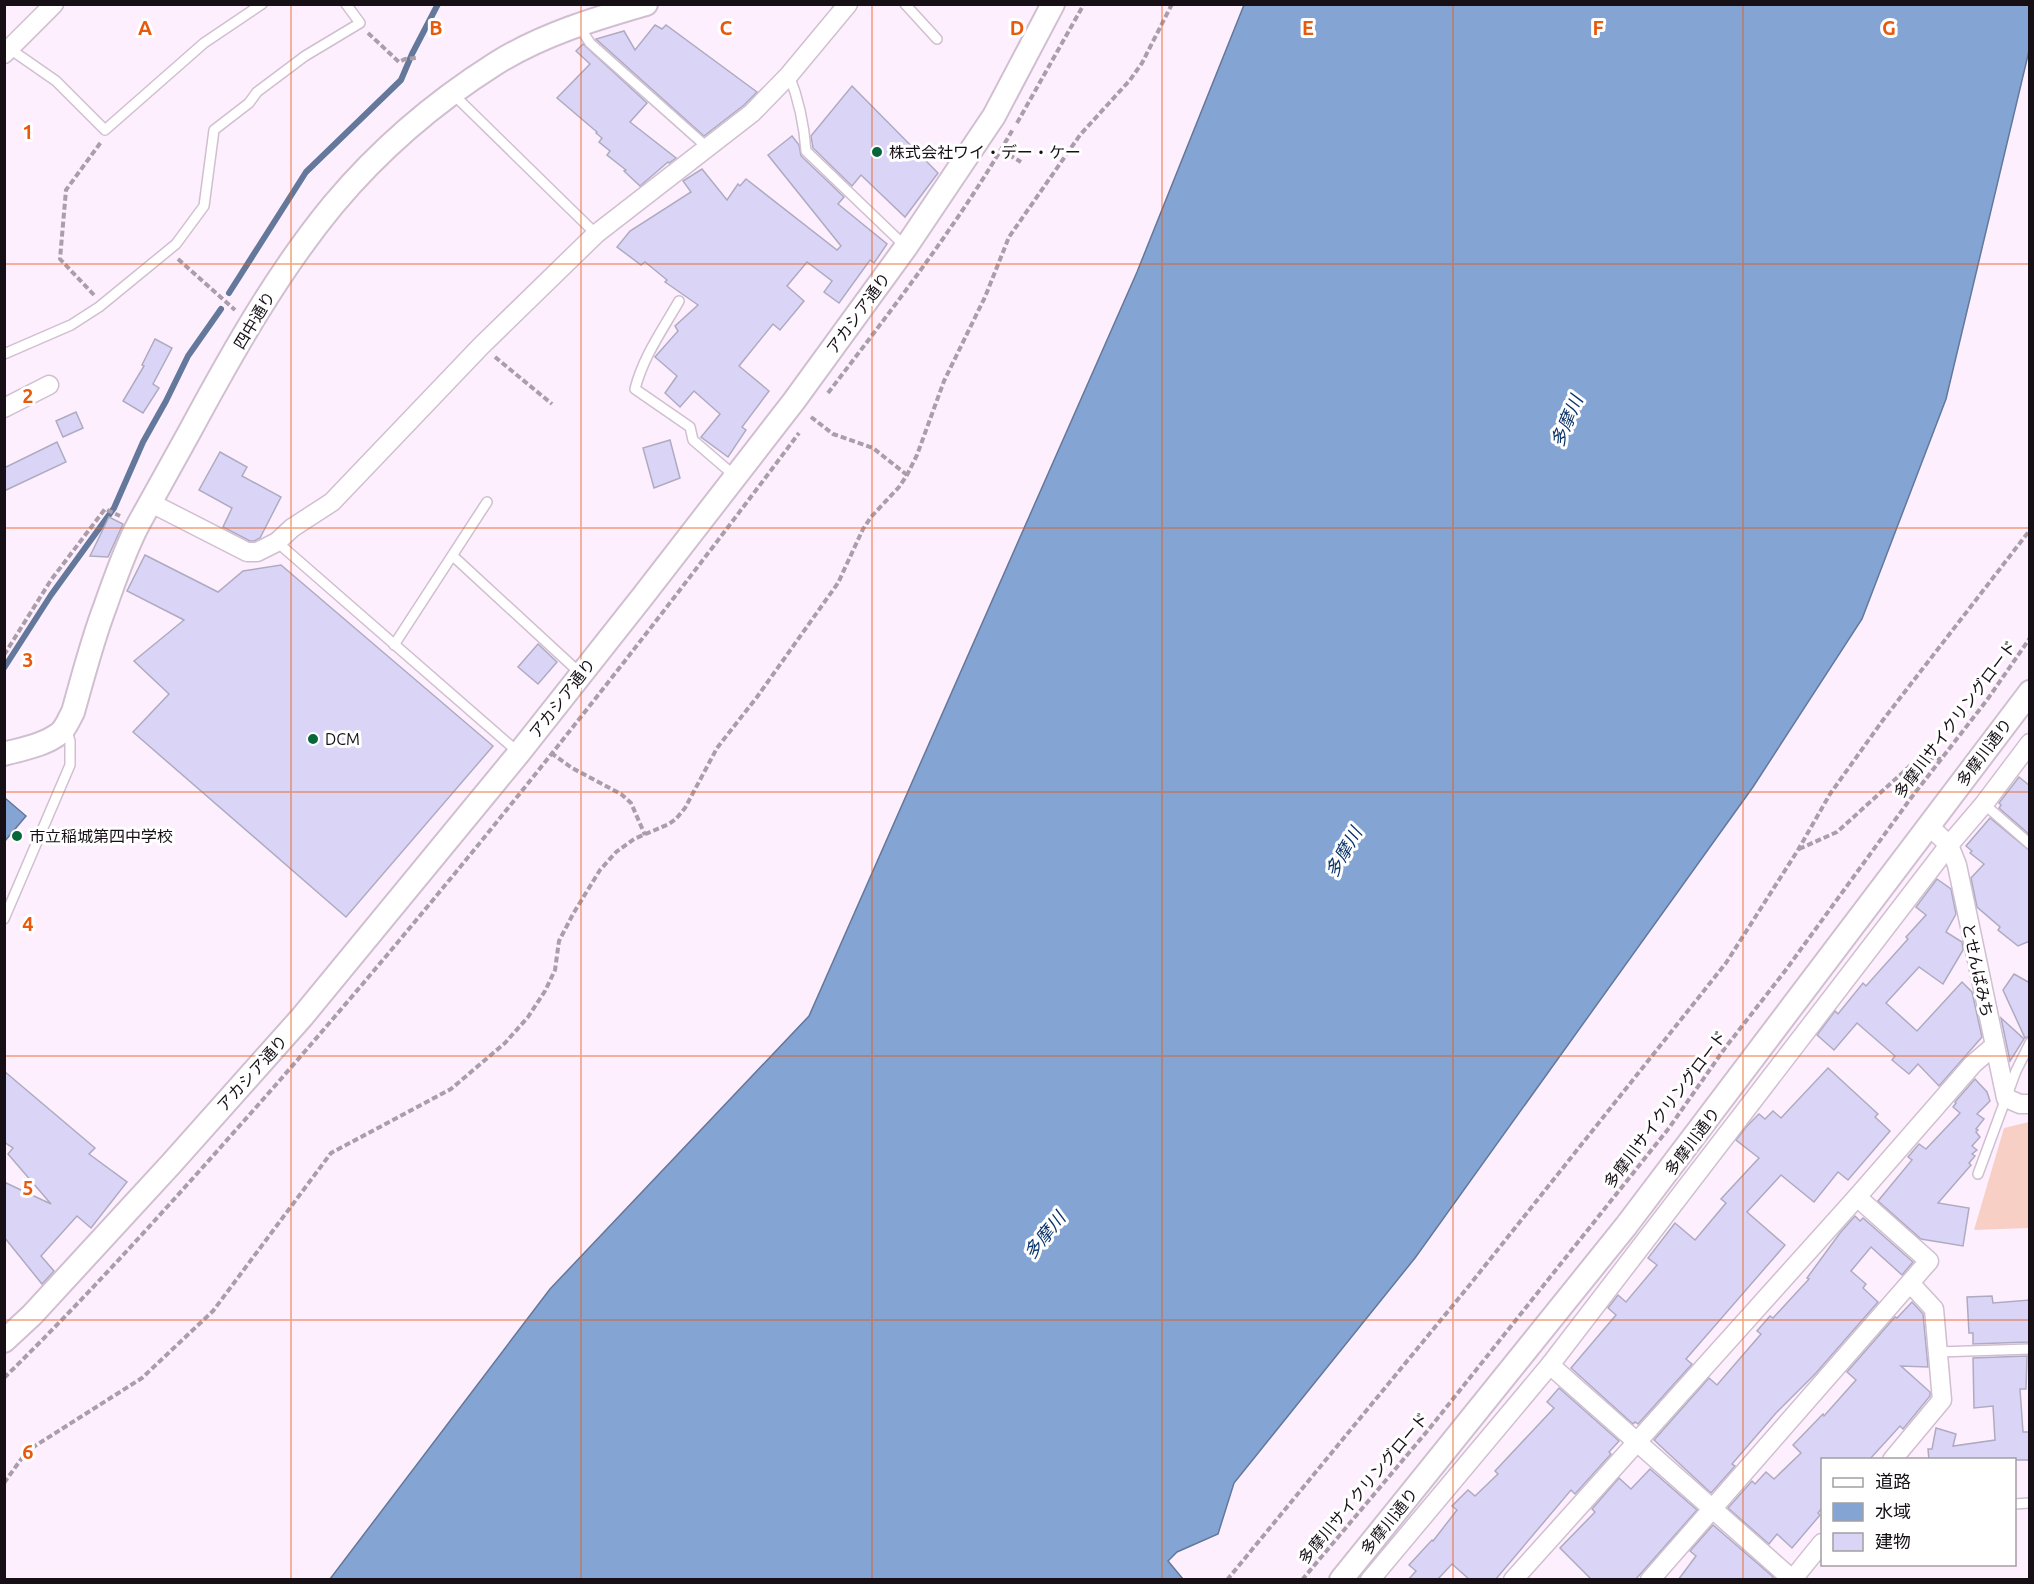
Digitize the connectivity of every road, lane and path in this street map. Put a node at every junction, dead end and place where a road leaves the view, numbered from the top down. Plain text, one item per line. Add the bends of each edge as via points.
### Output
1 (54, 4) edge
2 (262, 4) edge
3 (346, 4) edge
4 (646, 4) edge
5 (848, 4) edge
6 (905, 4) edge
7 (1053, 4) edge
8 (1172, 4) edge
9 (360, 23) junction
10 (579, 26) junction
11 (937, 39) dead end
12 (7, 51) edge
13 (417, 58) dead end
14 (789, 75) junction
15 (453, 94) junction
16 (105, 130) junction
17 (708, 148) junction
18 (1001, 150) dead end
19 (1021, 162) dead end
20 (596, 234) junction
21 (906, 247) junction
22 (169, 250) junction
23 (679, 301) dead end
24 (102, 304) junction
25 (251, 325) junction
26 (481, 346) junction
27 (4, 354) edge
28 (49, 385) dead end
29 (552, 404) dead end
30 (4, 408) edge
31 (811, 417) dead end
32 (907, 475) junction
33 (736, 477) junction
34 (152, 502) junction
35 (487, 502) dead end
36 (116, 514) dead end
37 (2030, 530) edge
38 (277, 542) junction
39 (453, 556) junction
40 (2030, 638) edge
41 (394, 645) junction
42 (4, 655) edge
43 (581, 674) junction
44 (2030, 692) edge
45 (66, 726) junction
46 (2030, 743) edge
47 (519, 753) junction
48 (551, 753) dead end
49 (4, 754) edge
50 (1942, 759) junction
51 (1984, 804) junction
52 (1929, 826) junction
53 (645, 835) junction
54 (1949, 844) junction
55 (2030, 844) edge
56 (1798, 850) junction
57 (4, 919) edge
58 (2030, 1043) edge
59 (1994, 1047) junction
60 (2006, 1098) junction
61 (2030, 1104) edge
62 (1978, 1174) dead end
63 (1857, 1197) junction
64 (1910, 1283) junction
65 (4, 1341) edge
66 (2030, 1349) edge
67 (1938, 1352) junction
68 (1550, 1365) junction
69 (1638, 1442) junction
70 (1894, 1458) edge
71 (4, 1474) edge
72 (11, 1474) junction
73 (4, 1483) edge
74 (1714, 1508) junction
75 (1821, 1545) edge
76 (1793, 1579) edge
77 (1227, 1580) edge
78 (1302, 1580) edge
79 (1341, 1580) edge
80 (1370, 1580) edge
81 (1513, 1580) edge
82 (1650, 1580) edge

1 - 12 street
2 - 16 lane via 204,43
3 - 9 lane
4 - 10 street, 四中通り
5 - 14 street
6 - 11 lane
7 - 21 street, アカシア通り via 994,116
8 - 32 path via 1142,63 1080,135 1009,237 944,381
9 - 13 path via 399,62
9 - 22 lane via 305,56 214,130 204,206
10 - 15 street, 四中通り via 496,64
10 - 17 lane via 590,44
12 - 16 lane via 56,81
14 - 17 street via 752,113
14 - 21 lane via 804,125 806,151
15 - 20 lane
15 - 25 street, 四中通り via 377,157 333,205 282,274
16 - 24 path via 66,190 60,259
17 - 20 street
18 - 19 path
20 - 26 street
21 - 33 street, アカシア通り
22 - 24 lane
22 - 25 path
23 - 33 lane via 650,351 635,389 690,427 693,440
24 - 27 lane via 70,325
25 - 34 street, 四中通り
26 - 29 path
26 - 38 street via 332,502
28 - 30 street
31 - 32 path via 833,434 873,448
32 - 53 path via 871,517 838,582 717,748 685,808 669,824
33 - 43 street, アカシア通り
34 - 38 street via 247,552
34 - 45 street, 四中通り via 138,524 104,609
35 - 39 lane
36 - 42 path via 105,509 51,580
37 - 56 path via 1883,720 1830,794
38 - 41 lane
39 - 41 lane
39 - 43 lane
40 - 50 path, 多摩川サイクリングロード
41 - 47 lane
43 - 47 street, アカシア通り
44 - 52 street, 多摩川通り
45 - 49 street via 44,741
45 - 57 lane via 70,765
46 - 51 street
47 - 65 street, アカシア通り via 302,1017 40,1307
48 - 53 path via 621,794 631,803
50 - 56 path via 1921,756 1837,832
50 - 78 path, 多摩川サイクリングロード via 1662,1137 1429,1429
51 - 54 street
51 - 55 lane
52 - 54 street, とせんばみち
52 - 79 street, 多摩川通り via 1626,1226
53 - 72 path via 616,852 600,870 559,941 555,970 545,991 505,1043 451,1089 331,1154 213,1311 142,1378 27,1451
54 - 59 street, とせんばみち via 1957,865
54 - 68 street
56 - 77 path via 1726,963 1468,1287
58 - 60 lane
59 - 60 street, とせんばみち
59 - 63 street via 1973,1064
60 - 61 street
60 - 62 lane
63 - 64 street via 1929,1262
63 - 69 street
64 - 67 street via 1934,1309
64 - 74 street
66 - 67 lane
67 - 70 street via 1942,1400
68 - 69 street
68 - 80 street
69 - 74 street
69 - 81 street
71 - 72 path
72 - 73 path
74 - 76 street
74 - 82 street
75 - 76 street

